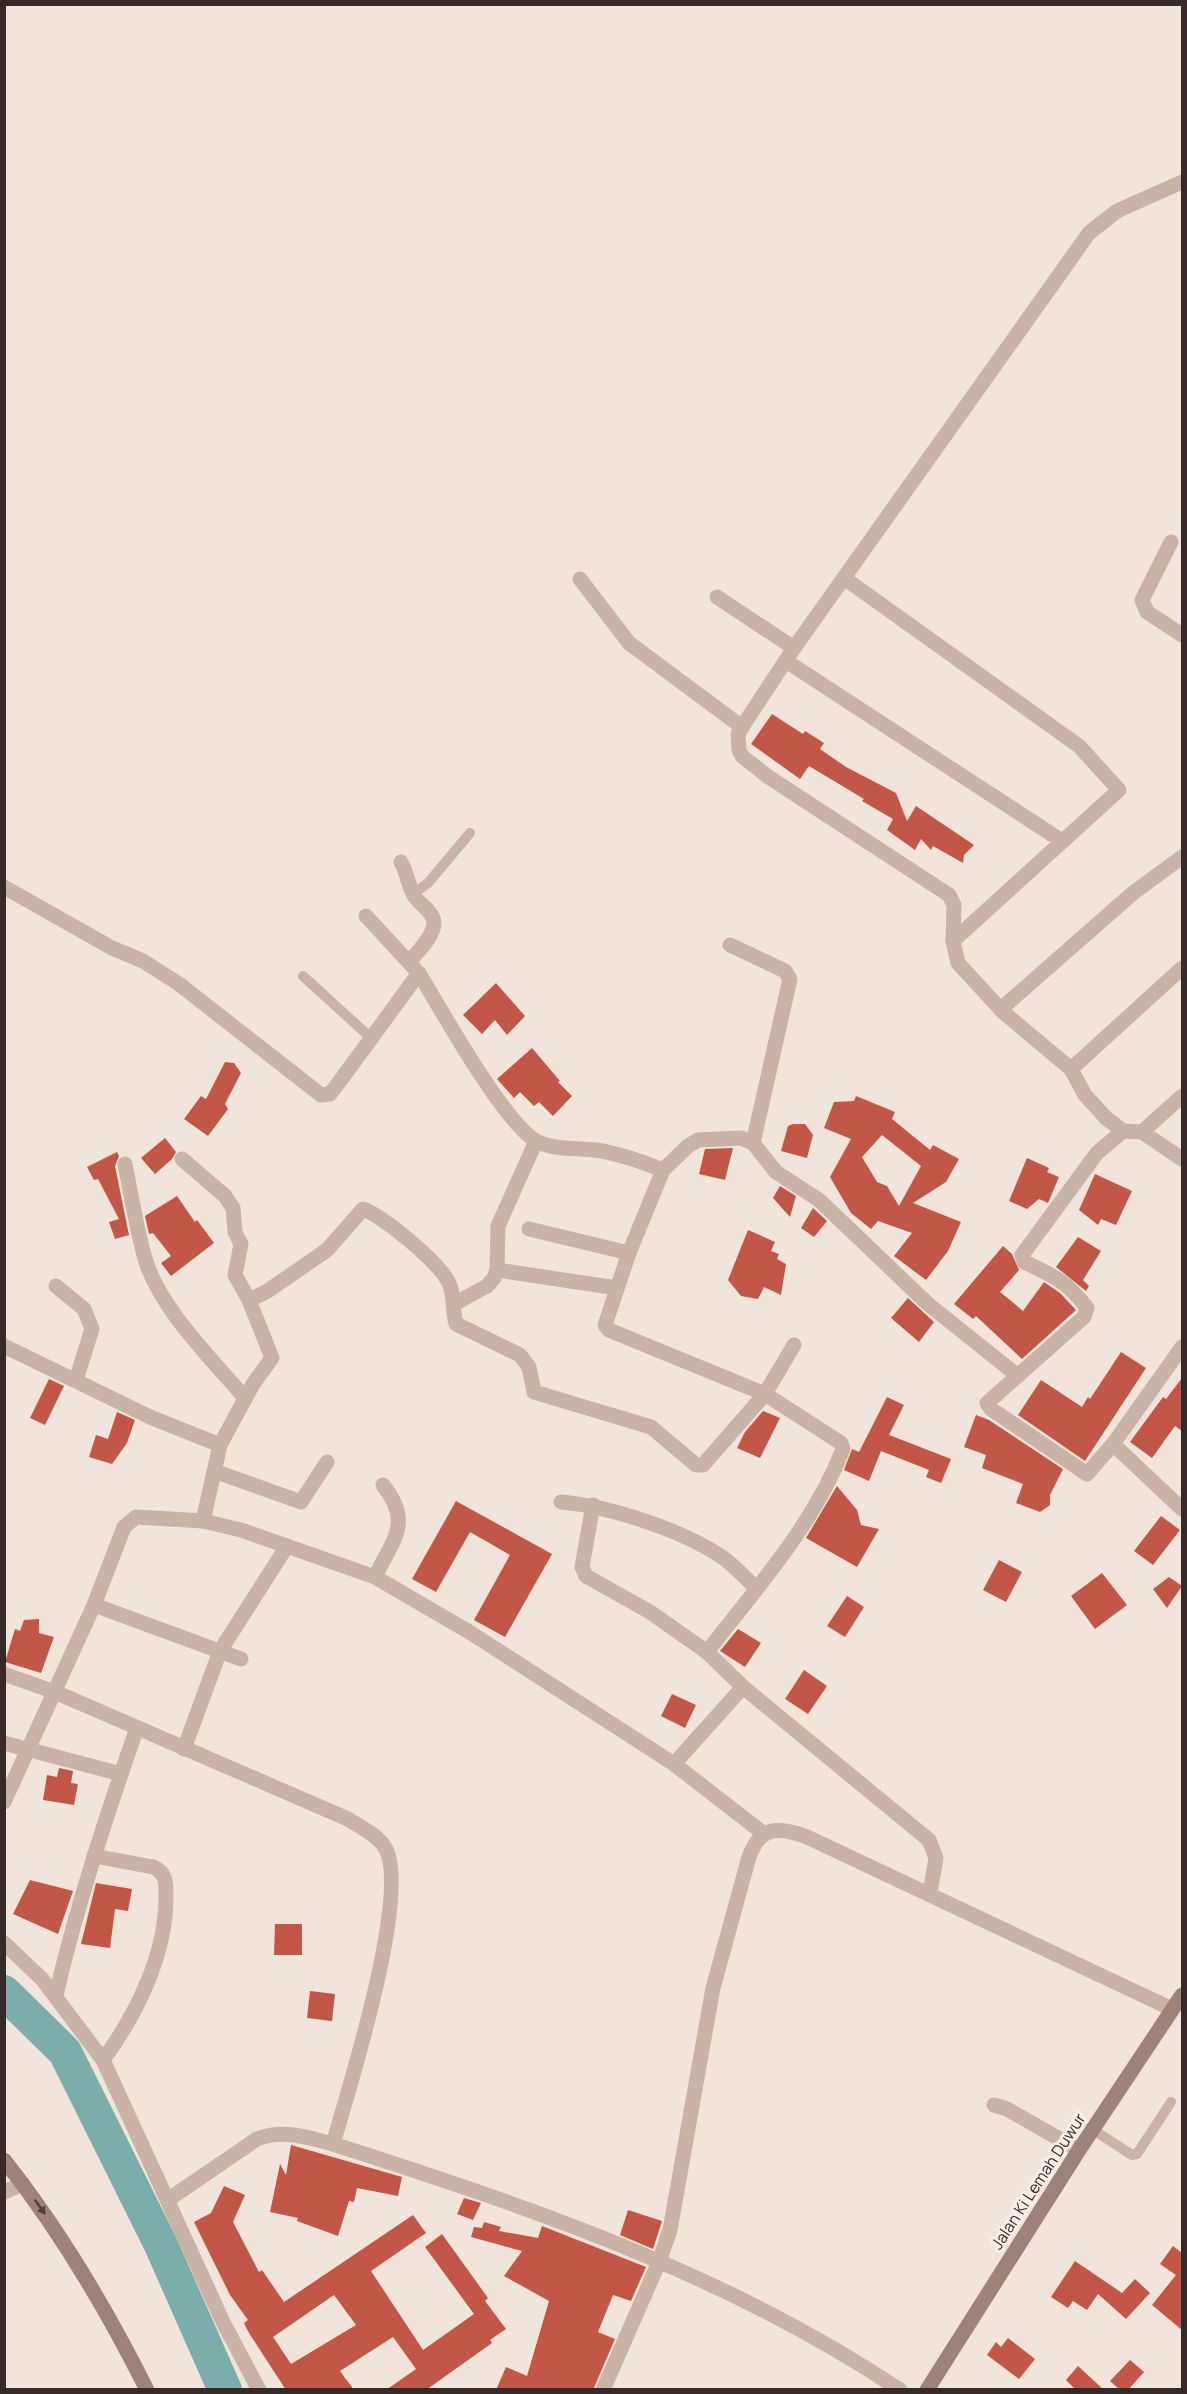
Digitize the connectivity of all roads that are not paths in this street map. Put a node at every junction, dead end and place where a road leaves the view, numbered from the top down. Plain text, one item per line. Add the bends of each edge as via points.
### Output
1 (1182, 182) edge
2 (1171, 542) dead end
3 (844, 578) junction
4 (580, 579) dead end
5 (717, 597) dead end
6 (1182, 635) edge
7 (790, 654) junction
8 (742, 727) junction
9 (470, 833) dead end
10 (1062, 842) junction
11 (1182, 857) edge
12 (401, 862) dead end
13 (4, 887) edge
14 (413, 894) junction
15 (366, 916) dead end
16 (953, 941) junction
17 (730, 945) dead end
18 (414, 968) junction
19 (1182, 968) edge
20 (303, 976) dead end
21 (1002, 1008) junction
22 (371, 1038) junction
23 (1071, 1069) junction
24 (1182, 1096) edge
25 (1124, 1131) junction
26 (1142, 1132) junction
27 (536, 1141) junction
28 (753, 1143) junction
29 (182, 1159) dead end
30 (1182, 1159) edge
31 (124, 1164) dead end
32 (663, 1170) junction
33 (530, 1229) dead end
34 (629, 1253) junction
35 (497, 1270) junction
36 (56, 1286) dead end
37 (617, 1288) junction
38 (249, 1300) junction
39 (454, 1304) junction
40 (794, 1345) dead end
41 (4, 1346) edge
42 (1182, 1347) edge
43 (1018, 1376) junction
44 (76, 1380) junction
45 (248, 1393) junction
46 (765, 1394) junction
47 (220, 1444) junction
48 (1113, 1444) junction
49 (327, 1462) dead end
50 (214, 1471) junction
51 (383, 1485) dead end
52 (561, 1502) dead end
53 (593, 1505) junction
54 (1182, 1509) edge
55 (203, 1521) junction
56 (287, 1546) junction
57 (375, 1577) junction
58 (756, 1588) junction
59 (94, 1605) junction
60 (220, 1651) junction
61 (707, 1652) junction
62 (241, 1659) dead end
63 (4, 1674) edge
64 (743, 1687) junction
65 (55, 1692) junction
66 (137, 1728) junction
67 (4, 1743) edge
68 (26, 1749) junction
69 (184, 1749) junction
70 (674, 1764) junction
71 (121, 1774) junction
72 (4, 1802) edge
73 (763, 1833) junction
74 (94, 1856) junction
75 (930, 1893) junction
76 (4, 1943) edge
77 (56, 1995) junction
78 (1182, 1995) edge
79 (1172, 2009) junction
80 (103, 2060) junction
81 (1171, 2102) dead end
82 (994, 2105) dead end
83 (1092, 2129) junction
84 (333, 2144) junction
85 (1078, 2150) junction
86 (4, 2160) edge
87 (23, 2184) junction
88 (4, 2192) edge
89 (169, 2199) junction
90 (659, 2262) junction
91 (147, 2390) edge
92 (259, 2390) edge
93 (603, 2390) edge
94 (900, 2390) edge
95 (927, 2390) edge

1 - 3 street via 1117,212 1089,233
2 - 6 street via 1142,600 1147,612
3 - 7 street
3 - 10 street via 1079,746 1119,790
4 - 8 street via 629,643
5 - 7 street
7 - 8 street
7 - 10 street
8 - 16 street via 737,744 742,756 949,895 954,905
9 - 14 lane via 428,884
10 - 16 street
11 - 21 street via 1133,892
12 - 14 street
13 - 22 street via 179,984 316,1093 330,1094
14 - 18 street via 433,917 434,924
15 - 18 street
16 - 21 street via 958,963
17 - 28 street via 785,971 790,979
18 - 22 street
18 - 27 street via 480,1073
19 - 23 street
20 - 22 lane
21 - 23 street
23 - 25 street via 1085,1095
24 - 26 street
25 - 26 street
25 - 43 street via 1097,1153 1026,1248 1022,1259 1064,1282 1086,1312
26 - 30 street
27 - 32 street via 557,1148 628,1157
27 - 35 street via 498,1226
28 - 32 street via 741,1138 698,1140
28 - 43 street via 776,1173 819,1200 928,1304
29 - 38 street via 225,1196 233,1208 235,1232 241,1244 235,1275
31 - 45 street via 152,1276 183,1324
32 - 34 street
33 - 34 street
34 - 37 street
35 - 37 street
35 - 39 street via 487,1286
36 - 44 street via 84,1309 92,1329
37 - 46 street via 606,1329
38 - 39 street via 327,1250 365,1209 435,1263 449,1283
38 - 45 street via 272,1358
39 - 46 street via 456,1324 526,1360 534,1392 651,1427 699,1466
40 - 46 street
41 - 44 street
42 - 48 street
43 - 48 street via 988,1400 991,1408 1087,1474
44 - 47 street via 150,1417
45 - 47 street
46 - 58 street via 841,1443 843,1449 807,1521
47 - 50 street
48 - 54 street
49 - 50 street via 301,1502
50 - 55 street
51 - 57 street via 399,1508 400,1523
52 - 53 street
53 - 58 street via 668,1531 723,1557
53 - 61 street via 583,1572
55 - 56 street
55 - 59 street via 132,1519 124,1527
56 - 57 street
56 - 60 street
57 - 70 street via 443,1615
58 - 61 street
59 - 60 street
59 - 65 street
60 - 62 street
60 - 69 street
61 - 64 street
63 - 65 street
64 - 70 street
64 - 75 street via 929,1840 936,1858
65 - 66 street
65 - 68 street
66 - 69 street
66 - 71 street
67 - 68 street
68 - 71 street
68 - 72 street
69 - 84 street via 348,1819 385,1847 392,1878 378,1978
70 - 73 street
71 - 74 street
73 - 75 street via 790,1831 804,1836
73 - 90 street via 755,1840 749,1857 713,1988 673,2216
74 - 77 street
74 - 80 street via 153,1867 165,1880 166,1918 154,1963 132,2016
75 - 79 street
76 - 77 street
77 - 80 street
78 - 79 main road, Jalan Ki Lemah Duwur
79 - 83 main road, Jalan Ki Lemah Duwur
80 - 89 street
81 - 83 lane via 1137,2154 1132,2155
82 - 85 street
83 - 85 main road, Jalan Ki Lemah Duwur
84 - 89 street via 304,2136 270,2134
84 - 90 street via 500,2198
85 - 95 main road, Jalan Ki Lemah Duwur
86 - 87 main road
87 - 88 street
87 -> 91 main road via 67,2245 116,2327
89 - 92 street via 224,2324
90 - 93 street
90 - 94 street via 741,2297

